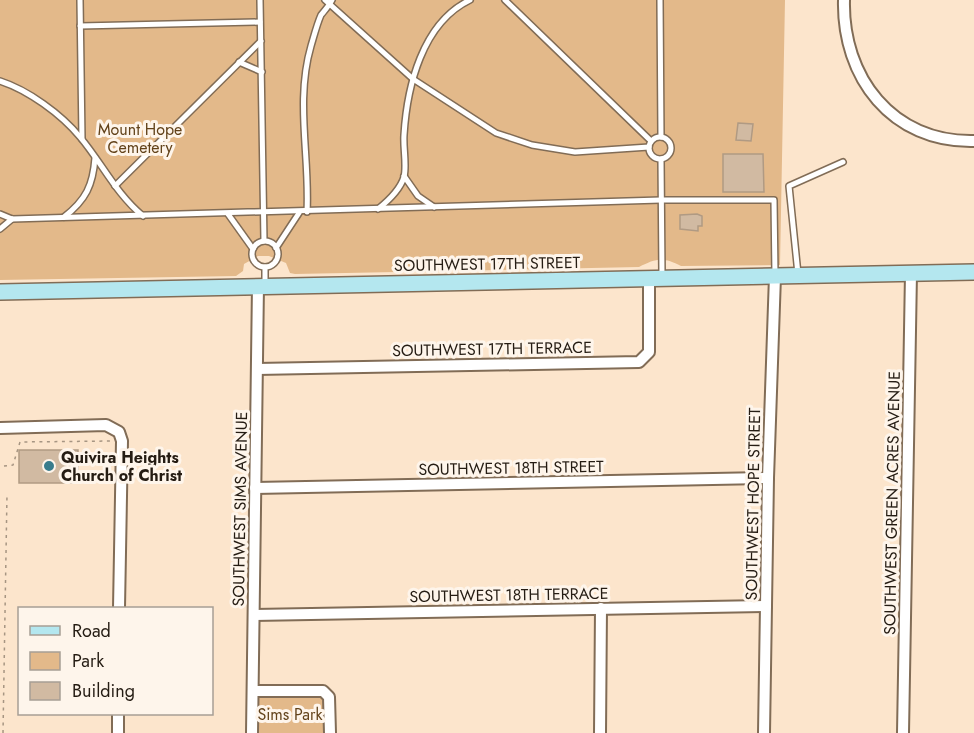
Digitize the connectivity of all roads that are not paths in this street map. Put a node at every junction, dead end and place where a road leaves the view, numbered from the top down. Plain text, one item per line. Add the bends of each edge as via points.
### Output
1 (80, 0) edge
2 (260, 0) edge
3 (324, 0) edge
4 (332, 0) edge
5 (470, 0) edge
6 (505, 0) edge
7 (660, 0) edge
8 (844, 0) edge
9 (329, 6) junction
10 (261, 22) junction
11 (80, 26) junction
12 (261, 41) junction
13 (239, 62) junction
14 (262, 72) junction
15 (413, 80) junction
16 (0, 81) edge
17 (661, 137) junction
18 (82, 141) junction
19 (974, 141) edge
20 (650, 144) junction
21 (95, 158) junction
22 (661, 159) junction
23 (843, 162) dead end
24 (404, 176) junction
25 (115, 186) junction
26 (662, 200) junction
27 (435, 208) junction
28 (377, 210) junction
29 (307, 212) junction
30 (299, 213) junction
31 (0, 214) edge
32 (228, 214) junction
33 (264, 214) junction
34 (143, 216) junction
35 (64, 217) junction
36 (12, 219) junction
37 (0, 229) edge
38 (264, 241) junction
39 (253, 249) junction
40 (276, 249) junction
41 (265, 267) junction
42 (974, 272) edge
43 (911, 273) junction
44 (775, 276) junction
45 (798, 276) junction
46 (656, 278) junction
47 (261, 285) junction
48 (0, 292) edge
49 (257, 369) junction
50 (0, 428) edge
51 (768, 478) junction
52 (255, 488) junction
53 (766, 606) junction
54 (119, 607) edge
55 (602, 608) junction
56 (254, 615) junction
57 (253, 691) junction
58 (118, 715) edge
59 (118, 733) edge
60 (252, 733) edge
61 (330, 733) edge
62 (600, 733) edge
63 (764, 733) edge
64 (903, 733) edge

1 - 11 lane
2 - 10 lane
3 - 9 lane
4 - 9 lane
5 - 15 lane via 454,9 437,28
6 - 20 lane
7 - 17 lane
8 - 19 street via 845,32 852,59 876,99 918,130 944,139
9 - 15 lane
9 - 29 lane via 321,15 310,48 302,105
10 - 11 lane
10 - 12 lane
11 - 18 lane
12 - 13 lane
12 - 14 lane
13 - 14 lane
13 - 25 lane
14 - 33 lane
15 - 20 lane via 496,133 532,145 575,152
15 - 24 lane via 404,136
16 - 18 lane via 42,105
17 - 20 lane
17 - 22 lane via 671,149
18 - 21 lane
20 - 22 lane via 651,154
21 - 25 lane
21 - 35 lane via 88,192
22 - 26 lane
23 - 45 lane via 789,186
24 - 27 lane via 418,196
24 - 28 lane via 389,201
25 - 34 lane
26 - 27 lane
26 - 44 lane via 774,201
26 - 46 lane
27 - 28 lane
28 - 29 lane
29 - 30 lane
30 - 33 lane
30 - 40 lane
31 - 36 lane
32 - 33 lane
32 - 34 lane
32 - 39 lane
33 - 38 lane
34 - 35 lane
35 - 36 lane
36 - 37 lane
38 - 39 lane
38 - 40 lane via 271,242
39 - 41 lane via 254,261
40 - 41 lane via 275,261
41 - 47 lane
42 - 43 main road, SOUTHWEST 17TH STREET
43 - 45 main road, SOUTHWEST 17TH STREET
43 - 64 street, SOUTHWEST GREEN ACRES AVENUE
44 - 45 main road, SOUTHWEST 17TH STREET
44 - 46 main road, SOUTHWEST 17TH STREET
44 - 51 street, SOUTHWEST HOPE STREET
46 - 47 main road, SOUTHWEST 17TH STREET
46 - 49 street, SOUTHWEST 17TH TERRACE via 649,352 639,362
47 - 48 main road, SOUTHWEST 17TH STREET
47 - 49 street, SOUTHWEST SIMS AVENUE
49 - 52 street, SOUTHWEST SIMS AVENUE
50 - 54 street via 106,425 122,441
51 - 52 street, SOUTHWEST 18TH STREET
51 - 53 street, SOUTHWEST HOPE STREET
52 - 56 street, SOUTHWEST SIMS AVENUE
53 - 55 street, SOUTHWEST 18TH TERRACE
53 - 63 street, SOUTHWEST HOPE STREET
55 - 56 street, SOUTHWEST 18TH TERRACE
55 - 62 street
56 - 57 street, SOUTHWEST SIMS AVENUE
57 - 60 street, SOUTHWEST SIMS AVENUE
57 - 61 street via 323,691 329,697
58 - 59 street

